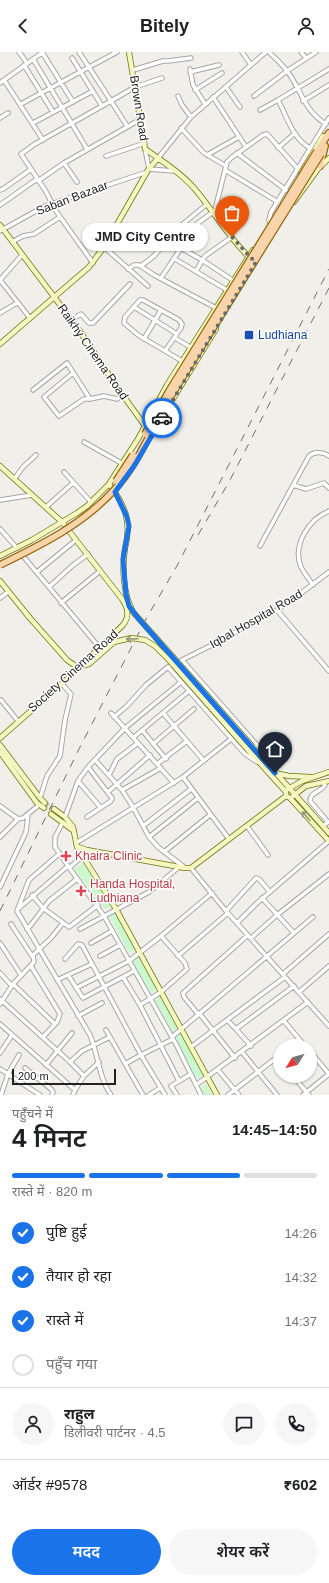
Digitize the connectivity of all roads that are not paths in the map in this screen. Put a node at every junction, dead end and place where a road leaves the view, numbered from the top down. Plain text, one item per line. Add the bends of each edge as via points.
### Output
1 (19, 52) edge
2 (43, 52) edge
3 (79, 52) edge
4 (117, 52) edge
5 (129, 52) edge
6 (242, 52) edge
7 (266, 52) edge
8 (269, 52) edge
9 (301, 52) edge
10 (316, 52) edge
11 (72, 58) dead end
12 (191, 58) dead end
13 (306, 58) junction
14 (33, 59) junction
15 (26, 64) junction
16 (219, 65) dead end
17 (251, 66) junction
18 (90, 67) junction
19 (329, 69) edge
20 (133, 70) junction
21 (81, 71) junction
22 (287, 71) junction
23 (222, 73) dead end
24 (162, 78) dead end
25 (2, 81) edge
26 (61, 82) junction
27 (329, 85) edge
28 (135, 87) junction
29 (226, 87) junction
30 (51, 88) junction
31 (195, 90) junction
32 (297, 90) junction
33 (93, 91) junction
34 (41, 93) junction
35 (178, 96) dead end
36 (254, 96) dead end
37 (213, 97) junction
38 (278, 100) junction
39 (111, 101) junction
40 (303, 101) junction
41 (73, 102) junction
42 (21, 104) junction
43 (205, 104) junction
44 (102, 106) junction
45 (62, 107) junction
46 (240, 107) dead end
47 (260, 110) dead end
48 (53, 112) junction
49 (8, 113) dead end
50 (191, 117) junction
51 (0, 118) edge
52 (329, 118) edge
53 (141, 119) junction
54 (33, 123) junction
55 (72, 123) junction
56 (326, 124) junction
57 (127, 126) junction
58 (182, 128) junction
59 (329, 131) edge
60 (295, 133) junction
61 (323, 136) joint
62 (239, 137) junction
63 (43, 140) junction
64 (145, 143) junction
65 (328, 144) edge
66 (246, 147) junction
67 (278, 148) junction
68 (310, 148) junction
69 (87, 149) junction
70 (146, 149) junction
71 (237, 153) junction
72 (207, 155) junction
73 (106, 156) dead end
74 (158, 158) junction
75 (329, 158) edge
76 (64, 163) junction
77 (226, 166) junction
78 (320, 166) junction
79 (298, 169) junction
80 (30, 170) junction
81 (225, 170) junction
82 (148, 171) junction
83 (174, 171) junction
84 (37, 180) junction
85 (77, 182) dead end
86 (0, 190) edge
87 (286, 190) junction
88 (278, 202) junction
89 (51, 204) junction
90 (207, 204) junction
91 (0, 205) edge
92 (214, 213) junction
93 (60, 217) junction
94 (270, 225) junction
95 (278, 226) junction
96 (178, 228) junction
97 (1, 229) edge
98 (182, 234) junction
99 (232, 237) junction
100 (10, 240) junction
101 (104, 247) junction
102 (181, 248) junction
103 (22, 255) junction
104 (249, 256) junction
105 (175, 259) junction
106 (202, 260) junction
107 (256, 262) junction
108 (93, 263) junction
109 (141, 266) junction
110 (128, 269) junction
111 (196, 271) junction
112 (161, 278) junction
113 (234, 281) junction
114 (130, 284) dead end
115 (148, 286) dead end
116 (227, 290) junction
117 (55, 298) junction
118 (17, 303) junction
119 (134, 307) junction
120 (216, 308) junction
121 (161, 310) junction
122 (0, 313) edge
123 (30, 318) junction
124 (71, 320) junction
125 (155, 320) junction
126 (177, 334) junction
127 (174, 338) junction
128 (144, 339) junction
129 (0, 344) edge
130 (190, 347) junction
131 (165, 351) junction
132 (182, 361) junction
133 (74, 373) junction
134 (34, 390) dead end
135 (122, 395) junction
136 (90, 399) junction
137 (145, 426) junction
138 (84, 442) dead end
139 (36, 455) dead end
140 (329, 456) edge
141 (123, 464) junction
142 (0, 466) edge
143 (64, 472) dead end
144 (15, 478) junction
145 (73, 483) junction
146 (109, 484) junction
147 (293, 485) junction
148 (329, 488) edge
149 (115, 492) junction
150 (32, 495) junction
151 (0, 500) edge
152 (91, 502) junction
153 (46, 507) junction
154 (329, 510) edge
155 (62, 522) junction
156 (0, 529) edge
157 (69, 531) junction
158 (76, 540) junction
159 (260, 546) dead end
160 (17, 548) junction
161 (88, 554) junction
162 (0, 556) edge
163 (23, 556) junction
164 (0, 561) edge
165 (0, 566) edge
166 (100, 571) junction
167 (37, 572) junction
168 (329, 572) edge
169 (0, 581) edge
170 (313, 585) junction
171 (49, 587) junction
172 (8, 592) junction
173 (0, 598) edge
174 (61, 602) junction
175 (277, 610) junction
176 (99, 647) junction
177 (181, 661) junction
178 (168, 667) junction
179 (329, 671) edge
180 (181, 682) junction
181 (62, 684) junction
182 (189, 691) junction
183 (1, 700) dead end
184 (194, 709) dead end
185 (111, 713) dead end
186 (163, 713) junction
187 (114, 717) junction
188 (18, 722) junction
189 (174, 726) junction
190 (125, 728) junction
191 (142, 730) junction
192 (134, 737) junction
193 (0, 738) edge
194 (231, 739) junction
195 (187, 741) junction
196 (138, 743) junction
197 (153, 744) junction
198 (0, 745) edge
199 (250, 749) junction
200 (0, 752) edge
201 (150, 755) junction
202 (166, 759) junction
203 (95, 760) junction
204 (204, 761) junction
205 (158, 764) junction
206 (261, 764) junction
207 (88, 767) junction
208 (161, 768) junction
209 (273, 771) junction
210 (329, 772) edge
211 (109, 775) junction
212 (313, 777) junction
213 (183, 778) junction
214 (78, 781) junction
215 (327, 781) edge
216 (174, 783) junction
217 (117, 784) junction
218 (290, 788) junction
219 (191, 789) junction
220 (122, 790) junction
221 (108, 792) junction
222 (295, 794) junction
223 (287, 795) junction
224 (40, 798) junction
225 (198, 798) junction
226 (45, 802) tunnel mouth
227 (39, 805) junction
228 (0, 806) edge
229 (134, 807) junction
230 (44, 808) tunnel mouth
231 (54, 808) tunnel mouth
232 (101, 808) junction
233 (28, 814) junction
234 (51, 814) tunnel mouth
235 (210, 815) junction
236 (87, 817) dead end
237 (18, 819) junction
238 (64, 820) junction
239 (143, 826) junction
240 (246, 826) junction
241 (323, 826) junction
242 (329, 833) edge
243 (0, 837) edge
244 (149, 837) junction
245 (229, 839) junction
246 (329, 841) edge
247 (76, 845) junction
248 (164, 852) junction
249 (59, 854) junction
250 (268, 855) dead end
251 (83, 856) junction
252 (68, 867) junction
253 (180, 867) junction
254 (185, 868) junction
255 (191, 868) junction
256 (329, 874) edge
257 (77, 879) junction
258 (0, 887) edge
259 (212, 892) junction
260 (270, 892) junction
261 (32, 895) junction
262 (262, 898) junction
263 (98, 905) junction
264 (43, 908) junction
265 (17, 909) junction
266 (116, 909) junction
267 (227, 912) junction
268 (277, 914) junction
269 (104, 916) junction
270 (312, 917) dead end
271 (63, 922) junction
272 (237, 923) junction
273 (11, 924) dead end
274 (27, 928) junction
275 (80, 930) dead end
276 (112, 931) junction
277 (294, 934) junction
278 (329, 934) edge
279 (248, 935) junction
280 (161, 936) junction
281 (251, 938) junction
282 (0, 943) edge
283 (91, 943) dead end
284 (120, 945) junction
285 (39, 949) junction
286 (139, 953) junction
287 (32, 956) junction
288 (100, 956) dead end
289 (178, 956) junction
290 (267, 956) junction
291 (65, 959) dead end
292 (128, 961) junction
293 (92, 964) junction
294 (31, 966) junction
295 (329, 966) edge
296 (134, 971) junction
297 (0, 973) edge
298 (22, 975) junction
299 (68, 975) junction
300 (284, 975) junction
301 (99, 976) junction
302 (123, 977) junction
303 (57, 980) junction
304 (12, 985) junction
305 (105, 986) junction
306 (294, 986) junction
307 (76, 988) junction
308 (161, 992) junction
309 (299, 992) junction
310 (151, 999) junction
311 (1, 1002) edge
312 (308, 1002) junction
313 (102, 1003) dead end
314 (140, 1005) junction
315 (199, 1014) junction
316 (78, 1016) junction
317 (227, 1020) junction
318 (284, 1021) junction
319 (0, 1024) edge
320 (55, 1024) junction
321 (329, 1026) edge
322 (181, 1028) junction
323 (106, 1030) dead end
324 (213, 1030) junction
325 (236, 1030) junction
326 (72, 1033) dead end
327 (12, 1035) junction
328 (43, 1037) junction
329 (110, 1037) junction
330 (172, 1038) junction
331 (299, 1039) edge
332 (94, 1044) junction
333 (161, 1045) junction
334 (251, 1046) junction
335 (191, 1047) junction
336 (57, 1050) junction
337 (242, 1052) junction
338 (0, 1053) edge
339 (18, 1055) dead end
340 (141, 1055) junction
341 (235, 1058) junction
342 (317, 1060) edge
343 (70, 1062) junction
344 (99, 1062) junction
345 (273, 1062) edge
346 (125, 1064) junction
347 (46, 1065) junction
348 (24, 1068) dead end
349 (0, 1069) edge
350 (218, 1070) junction
351 (258, 1072) junction
352 (8, 1074) junction
353 (191, 1074) junction
354 (329, 1074) edge
355 (84, 1076) junction
356 (207, 1078) junction
357 (179, 1081) junction
358 (298, 1083) edge
359 (196, 1085) junction
360 (171, 1086) junction
361 (161, 1089) junction
362 (75, 1090) junction
363 (235, 1090) junction
364 (306, 1094) edge
365 (1, 1095) edge
366 (40, 1095) edge
367 (52, 1095) edge
368 (73, 1095) edge
369 (112, 1095) edge
370 (143, 1095) edge
371 (149, 1095) edge
372 (165, 1095) edge
373 (177, 1095) edge
374 (202, 1095) edge
375 (217, 1095) edge
376 (228, 1095) edge
377 (239, 1095) edge
378 (277, 1095) edge

1 - 15 street
2 - 14 street
2 - 26 street
3 - 18 street
4 - 18 street
5 - 20 street, Brown Road
6 - 17 street
7 - 17 street
8 - 22 street
9 - 13 street
10 - 13 street
11 - 21 street
12 - 20 street via 163,60
13 - 22 street
14 - 15 street
14 - 30 street
15 - 25 street
15 - 34 street
16 - 31 street via 190,71
17 - 29 street
18 - 21 street
18 - 39 street
19 - 32 street
20 - 28 street, Brown Road
21 - 26 street
21 - 33 street
22 - 32 street
22 - 36 street
23 - 31 street
24 - 28 street
25 - 42 street
26 - 30 street
26 - 41 street
27 - 40 street
28 - 39 street
28 - 53 street, Brown Road
29 - 37 street
29 - 46 street
30 - 34 street
30 - 45 street
31 - 43 street
32 - 38 street
32 - 40 street
33 - 41 street
33 - 44 street
34 - 42 street
34 - 48 street
35 - 50 street
37 - 43 street
37 - 62 street
38 - 47 street
38 - 60 street
39 - 44 street
39 - 57 street
40 - 56 street via 314,115
41 - 45 street
42 - 54 street
43 - 50 street
44 - 55 street
45 - 48 street
45 - 55 street
48 - 54 street
49 - 51 street
50 - 58 street
52 - 56 street
53 - 57 street
53 - 64 street, Brown Road
54 - 63 street
55 - 63 street
55 - 69 street
56 - 68 street
57 - 69 street
58 - 72 street
58 - 74 street
59 - 61 main road
59 - 164 main road, bridge via 111,489 76,519
60 - 67 street
60 - 68 street via 302,143
61 - 94 street, bridge
62 - 66 street
62 - 72 street
63 - 80 street via 21,153
64 - 70 street, Brown Road
64 - 73 street
65 - 78 main road
65 - 165 main road, bridge via 116,488 95,509 62,532
66 - 67 street via 266,134
66 - 71 street
67 - 79 street
68 - 79 street
69 - 76 street
70 - 74 street, Brown Road
70 - 82 street
71 - 77 street via 228,160
71 - 87 street
72 - 77 street
74 - 82 street
74 - 83 street, Brown Road
75 - 78 street
76 - 84 street
76 - 85 street
77 - 81 street
78 - 95 street, bridge
79 - 87 street
80 - 84 street
80 - 86 street
81 - 88 street
81 - 92 street
82 - 83 street
82 - 89 street, Saban Bazaar
82 - 101 street
83 - 90 street, Brown Road via 193,187
84 - 89 street
84 - 91 street
87 - 88 street
88 - 94 street via 270,216
89 - 93 street
89 - 97 street, Saban Bazaar
90 - 92 street, Brown Road
90 - 96 street
92 - 98 street
92 - 99 street, Brown Road
93 - 100 street via 34,234
93 - 108 street
94 - 95 street
94 - 104 street
95 - 107 street
96 - 98 street
96 - 109 street via 154,256
97 - 100 street, Raikhy Cinema Road
98 - 102 street via 184,241
99 - 104 street, Brown Road
99 - 106 street via 213,249
100 - 103 street, Raikhy Cinema Road
101 - 108 street
101 - 110 street
102 - 105 street
102 - 106 street
103 - 117 street, Raikhy Cinema Road
103 - 118 street via 0,280
104 - 107 street, Brown Road
104 - 113 street
105 - 111 street
105 - 112 street
106 - 111 street
106 - 113 street
107 - 149 street via 137,460
108 - 117 street
109 - 110 street via 136,264
109 - 112 street
110 - 115 street
111 - 116 street
112 - 120 street
113 - 116 street
114 - 124 street via 92,323 89,324 81,314
116 - 120 street
117 - 123 street
117 - 124 street, Raikhy Cinema Road
118 - 122 street
118 - 123 street
119 - 121 street via 142,299
119 - 125 street
119 - 128 street via 124,319 124,323
120 - 130 street
121 - 125 street
121 - 126 street via 181,322
123 - 129 street
124 - 135 street, Raikhy Cinema Road
125 - 126 street
125 - 128 street
126 - 127 street
127 - 130 street
127 - 131 street
128 - 131 street
130 - 132 street
131 - 132 street
132 - 137 street
133 - 134 street via 67,363
133 - 136 street
133 - 136 street via 44,396 59,416 84,399
135 - 136 street via 117,399 104,396
135 - 137 street, Raikhy Cinema Road
137 - 141 street
138 - 141 street
139 - 144 street
140 - 147 street via 319,452 310,455
141 - 146 street
142 - 144 street, Society Cinema Road
143 - 145 street
144 - 150 street, Society Cinema Road
145 - 152 street
145 - 153 street
146 - 149 street
146 - 152 street
147 - 148 street via 306,488 324,483
147 - 159 street
149 - 157 street
149 - 199 street, bridge via 128,521 123,559 129,606
150 - 151 street
150 - 153 street, Society Cinema Road
152 - 155 street
153 - 155 street, Society Cinema Road
154 - 170 street via 309,526 300,546 301,566
155 - 157 street, Society Cinema Road
155 - 160 street
156 - 160 street
157 - 158 street, Society Cinema Road
157 - 163 street
158 - 161 street, Society Cinema Road
158 - 167 street
160 - 162 street
161 - 166 street, Society Cinema Road
161 - 171 street
163 - 165 street
163 - 167 street
166 - 174 street
166 - 176 street, Society Cinema Road via 122,599 128,615 123,625
167 - 171 street
168 - 170 street, Iqbal Hospital Road
169 - 172 street
170 - 175 street, Iqbal Hospital Road
171 - 174 street
172 - 173 street
199 -> 172 street, bridge via 151,643 138,638 122,639 89,664 77,667 67,660
174 - 176 street
175 - 177 street, Iqbal Hospital Road
175 - 179 street
176 - 181 street, Society Cinema Road
177 - 178 street, Iqbal Hospital Road
177 - 209 street via 265,754
178 - 180 street
178 - 187 street, Iqbal Hospital Road
180 - 182 street
180 - 190 street
181 - 188 street, Society Cinema Road
181 - 224 street via 71,695 64,720 60,756 47,776
182 - 186 street
182 - 194 street
183 - 188 street
184 - 189 street
185 - 187 street
186 - 189 street
186 - 191 street
187 - 190 street
188 - 193 street, Society Cinema Road
189 - 195 street
189 - 197 street
190 - 192 street
190 - 203 street
191 - 192 street
191 - 197 street
192 - 196 street
194 - 204 street
194 - 206 street via 249,757
195 - 202 street
195 - 204 street
196 - 201 street
196 - 211 street via 117,759
197 - 202 street
198 - 224 street
199 - 206 street
199 - 209 street
200 - 227 street
201 - 205 street
201 - 217 street
202 - 205 street
203 - 207 street
203 - 211 street
204 - 213 street
205 - 208 street
206 - 223 street
207 - 214 street
207 - 221 street
208 - 216 street
208 - 220 street
209 - 212 street via 289,776
209 - 218 street
210 - 212 street
211 - 217 street
212 - 218 street
213 - 216 street
213 - 219 street
214 - 232 street
214 - 238 street
215 - 222 street via 306,786
215 - 241 street via 323,788 310,798 328,822
216 - 229 street
217 - 220 street
217 - 221 street
218 - 222 street
218 - 223 street
219 - 225 street
219 - 239 street
220 - 229 street
221 - 232 street via 112,800
222 - 223 street
222 - 241 street
223 - 240 street
246 -> 223 street
224 - 226 street
225 - 235 street
225 - 244 street
227 - 230 street
227 - 233 street
228 - 237 street
229 - 239 street
229 - 247 street
231 - 238 street
232 - 236 street
233 - 237 street
233 - 258 street via 26,832
234 - 238 street
235 - 245 street
235 - 248 street
237 - 243 street
238 - 247 street via 73,827
238 - 249 street via 54,837
239 - 244 street
240 - 245 street
240 - 250 street
241 - 242 street
244 - 248 street
245 - 255 street
246 - 260 street
247 - 251 street
247 - 253 street via 91,851
248 - 254 street
249 - 252 street
249 - 265 street via 29,880
251 - 252 street
251 - 266 street
252 - 257 street
252 - 261 street
253 - 254 street
253 - 266 street via 149,892
254 - 255 street
255 - 259 street
256 - 268 street
257 - 263 street
257 - 264 street
259 - 267 street
259 - 280 street
260 - 262 street
260 - 267 street via 256,878
261 - 264 street
261 - 265 street
262 - 268 street
262 - 272 street
263 - 269 street
263 - 271 street via 71,926
264 - 271 street
264 - 274 street
265 - 274 street
266 - 269 street
266 - 286 street
267 - 272 street
267 - 289 street
268 - 277 street
268 - 281 street
269 - 275 street
269 - 276 street
270 - 277 street
271 - 285 street
272 - 279 street
273 - 287 street
274 - 285 street
276 - 283 street
276 - 284 street
277 - 290 street
278 - 300 street
279 - 281 street
279 - 315 street via 183,994
280 - 286 street
280 - 289 street
281 - 290 street
282 - 298 street
284 - 288 street
284 - 292 street
285 - 287 street
285 - 303 street
286 - 292 street
286 - 308 street
287 - 294 street via 34,961
289 - 308 street via 187,968
290 - 300 street
290 - 315 street
291 - 293 street via 79,943
292 - 296 street
292 - 301 street
293 - 299 street
293 - 301 street
294 - 298 street
294 - 320 street via 59,1012 59,1019
295 - 309 street
296 - 302 street
296 - 310 street
297 - 304 street
298 - 304 street
299 - 303 street
299 - 307 street
300 - 306 street
300 - 317 street
301 - 305 street
301 - 307 street
302 - 305 street
302 - 314 street
303 - 316 street
304 - 311 street
304 - 320 street
305 - 307 street via 83,998
305 - 340 street
306 - 309 street
306 - 325 street
308 - 310 street
308 - 322 street
309 - 312 street
310 - 314 street
310 - 330 street
311 - 328 street
312 - 318 street
312 - 321 street
313 - 316 street
314 - 333 street
315 - 322 street
315 - 324 street
316 - 332 street
317 - 324 street
317 - 325 street
318 - 331 street
318 - 334 street
319 - 327 street
320 - 328 street
322 - 330 street
322 - 335 street
323 - 329 street
324 - 335 street
324 - 341 street
325 - 334 street
326 - 336 street
327 - 338 street
327 - 347 street
328 - 336 street
329 - 332 street
329 - 346 street
330 - 333 street
330 - 353 street
332 - 343 street
332 - 344 street
333 - 340 street
333 - 357 street
334 - 337 street
335 - 356 street
336 - 343 street
336 - 347 street
337 - 341 street
337 - 351 street
339 - 352 street
340 - 346 street
340 - 361 street
341 - 350 street
342 - 354 street
343 - 355 street
344 - 355 street
344 - 369 street via 106,1086
345 - 351 street
346 - 370 street
347 - 362 street
348 - 367 street via 51,1089
349 - 352 street
350 - 356 street
350 - 363 street
351 - 363 street
351 - 378 street
352 - 365 street
352 - 366 street
353 - 357 street
353 - 359 street
354 - 364 street
355 - 362 street
356 - 359 street
356 - 375 street
357 - 360 street
358 - 364 street
359 - 374 street
360 - 361 street
360 - 373 street
361 - 371 street
361 - 372 street
362 - 368 street
363 - 376 street
363 - 377 street

